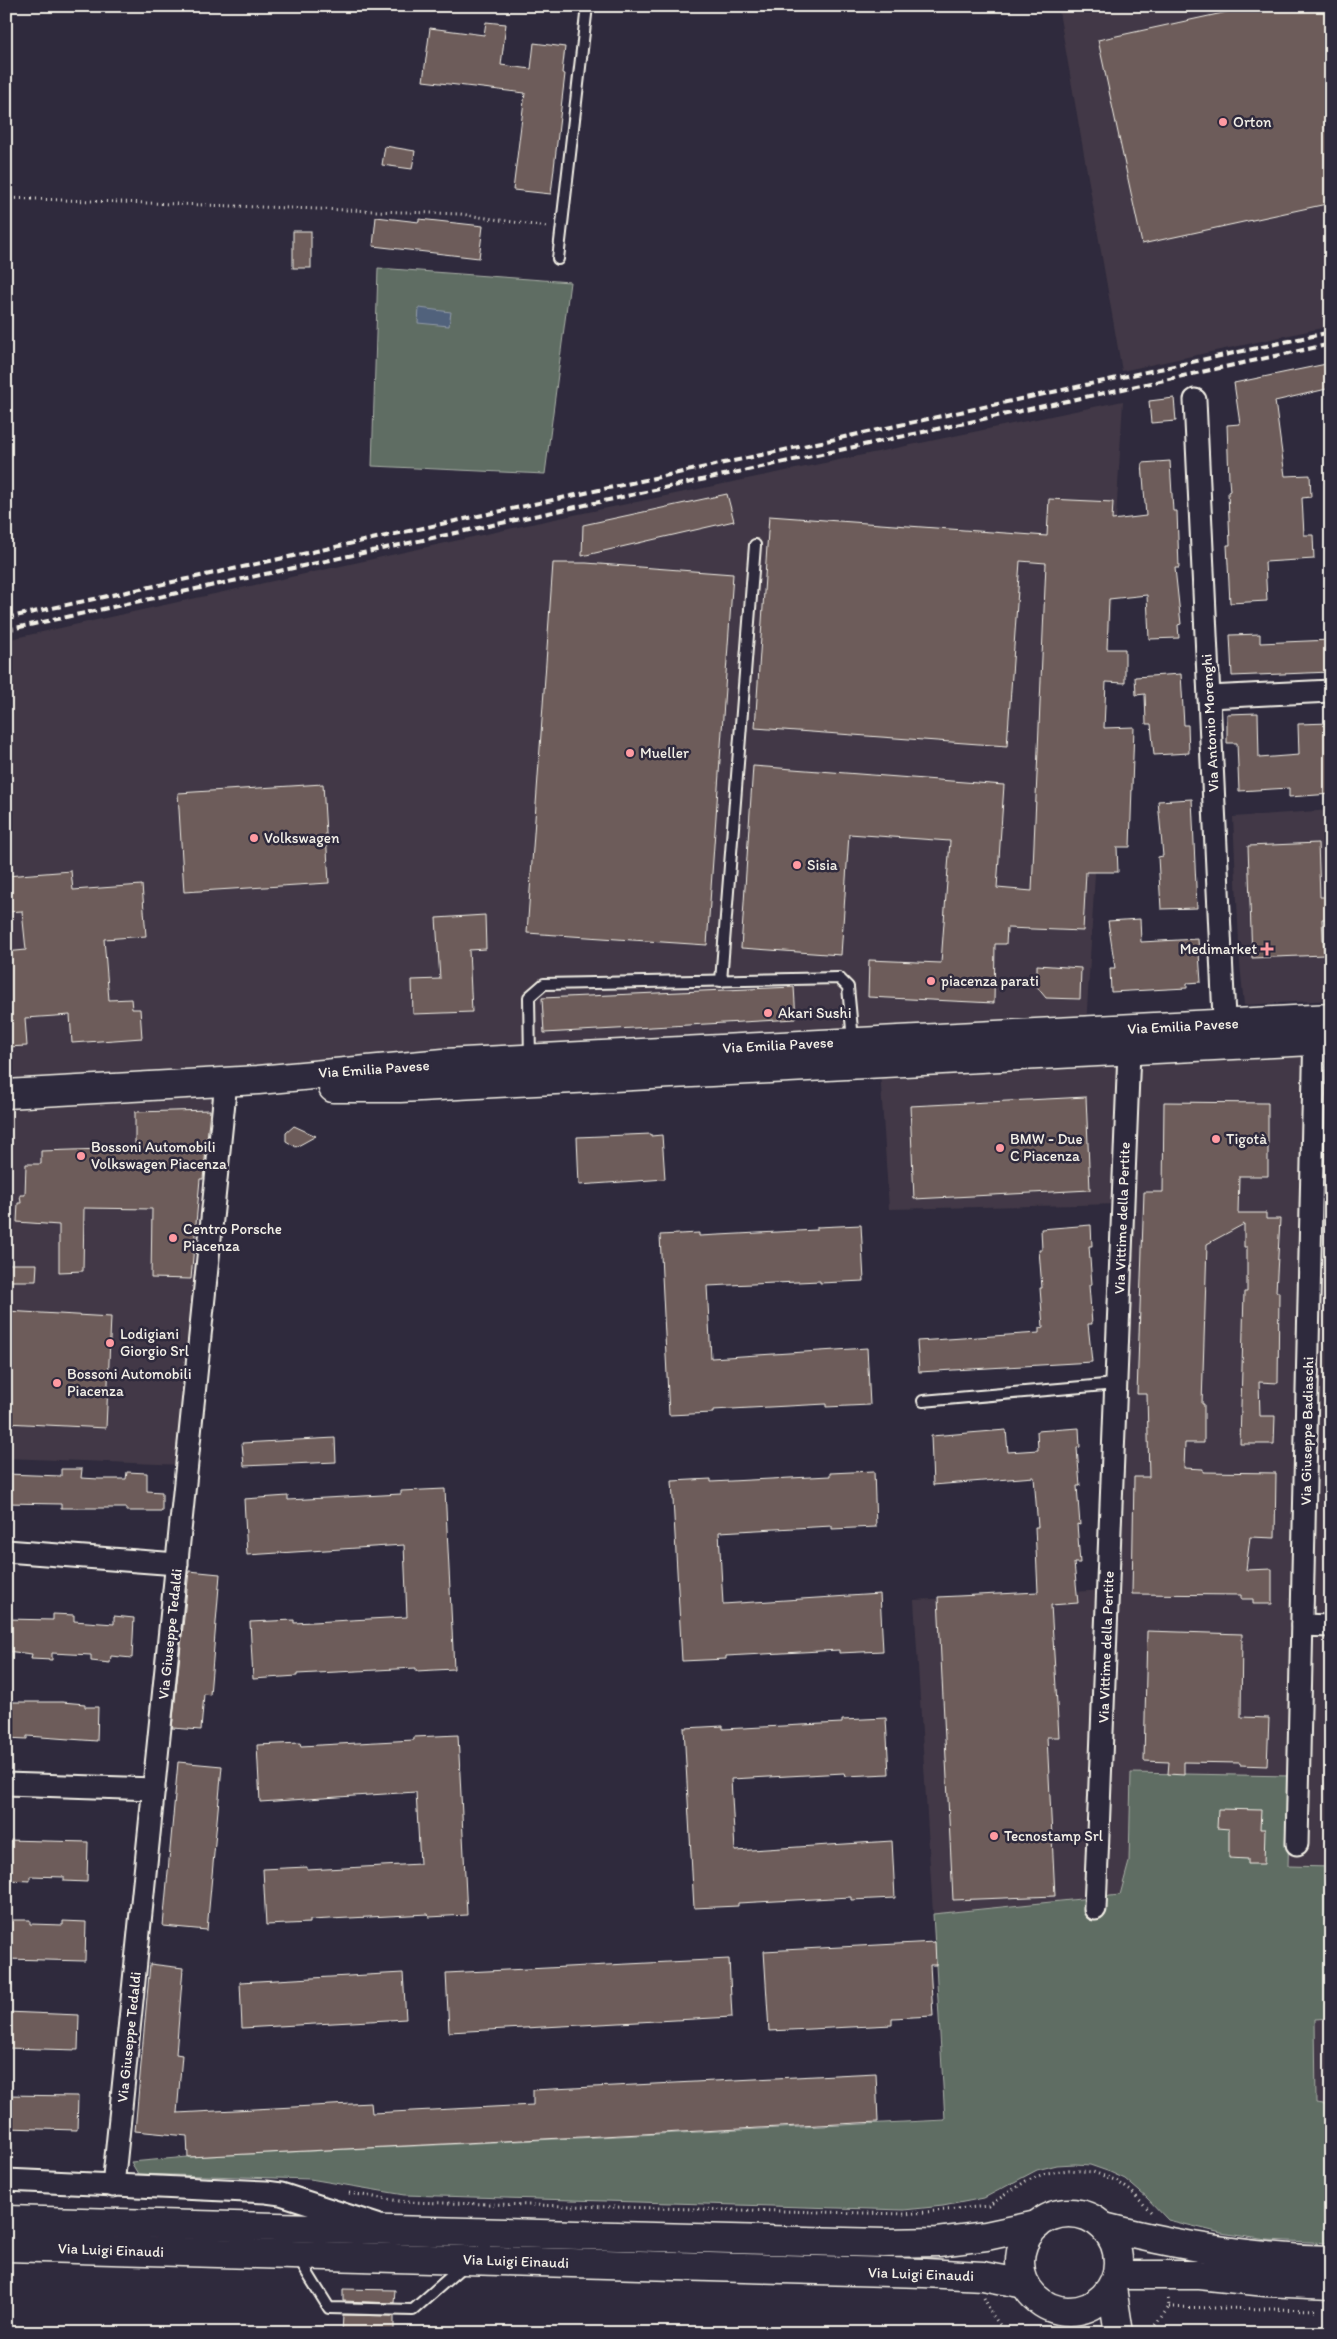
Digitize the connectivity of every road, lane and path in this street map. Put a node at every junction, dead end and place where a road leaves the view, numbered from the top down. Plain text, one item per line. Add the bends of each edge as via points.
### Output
1 (588, 6) edge
2 (6, 198) edge
3 (561, 229) junction
4 (558, 259) dead end
5 (1195, 400) dead end
6 (755, 546) dead end
7 (1331, 691) edge
8 (1209, 697) junction
9 (721, 981) junction
10 (1323, 1029) edge
11 (1225, 1035) junction
12 (868, 1048) junction
13 (1128, 1051) junction
14 (531, 1070) junction
15 (226, 1082) junction
16 (6, 1094) edge
17 (1321, 1204) edge
18 (1116, 1384) junction
19 (923, 1401) dead end
20 (6, 1551) edge
21 (177, 1564) junction
22 (1302, 1625) junction
23 (1331, 1626) edge
24 (6, 1784) edge
25 (154, 1789) junction
26 (1297, 1844) dead end
27 (1096, 1909) dead end
28 (6, 2180) edge
29 (114, 2186) junction
30 (343, 2192) dead end
31 (1155, 2218) dead end
32 (6, 2220) edge
33 (1037, 2225) junction
34 (1104, 2227) junction
35 (396, 2232) junction
36 (6, 2247) edge
37 (296, 2255) junction
38 (470, 2260) junction
39 (1331, 2260) edge
40 (1115, 2281) junction
41 (1025, 2284) junction
42 (1331, 2285) edge
43 (982, 2290) dead end
44 (1168, 2293) dead end
45 (1169, 2307) junction
46 (1054, 2309) junction
47 (1321, 2310) dead end
48 (1006, 2333) edge
49 (1071, 2333) edge
50 (1119, 2333) edge
51 (1149, 2333) edge

1 - 3 lane
2 - 3 path via 460,214
3 - 4 lane
5 - 8 street, Via Antonio Morenghi
6 - 9 lane
7 - 8 street
8 - 11 street, Via Antonio Morenghi
9 - 12 lane via 839,978 848,987
9 - 14 lane via 544,984 529,997
10 - 11 main road, Via Emilia Pavese
10 - 17 street, Via Giuseppe Badiaschi
11 - 12 main road, Via Emilia Pavese
11 - 13 main road, Via Emilia Pavese
12 - 13 main road, Via Emilia Pavese
12 - 14 main road, Via Emilia Pavese
13 - 18 street, Via Vittime della Pertite
14 - 15 main road, Via Emilia Pavese via 400,1088 318,1088
15 - 16 main road, Via Emilia Pavese
15 - 21 street, Via Giuseppe Tedaldi
17 - 22 street, Via Giuseppe Badiaschi
18 - 19 lane
18 - 27 street, Via Vittime della Pertite
20 - 21 street
21 - 25 street, Via Giuseppe Tedaldi
22 - 23 street
22 - 26 street, Via Giuseppe Badiaschi
24 - 25 street
25 - 29 street, Via Giuseppe Tedaldi
28 - 29 street, Via Luigi Einaudi
29 - 35 street, Via Luigi Einaudi via 281,2194
30 - 31 path via 406,2202 905,2214 988,2206 1026,2180 1046,2172 1069,2170 1093,2172 1115,2180 1132,2191
32 - 35 main road, Via Luigi Einaudi
33 - 34 main road, Via Luigi Einaudi via 1064,2213 1079,2214
33 - 35 main road, Via Luigi Einaudi via 938,2242 884,2244
33 - 41 main road via 1021,2252 1020,2269
34 - 39 main road, Via Luigi Einaudi via 1252,2256
34 - 40 main road via 1117,2249 1119,2262
36 - 37 main road, Via Luigi Einaudi
37 - 38 main road, Via Luigi Einaudi
37 - 38 lane via 329,2308 413,2310
38 - 41 main road, Via Luigi Einaudi via 924,2273 983,2276
40 - 42 main road via 1199,2275
40 - 46 main road via 1101,2300 1086,2309 1070,2312
40 - 50 main road
41 - 46 main road via 1032,2295
43 - 48 path via 988,2308
44 - 45 path
45 - 47 path
45 - 51 path
46 - 49 main road

